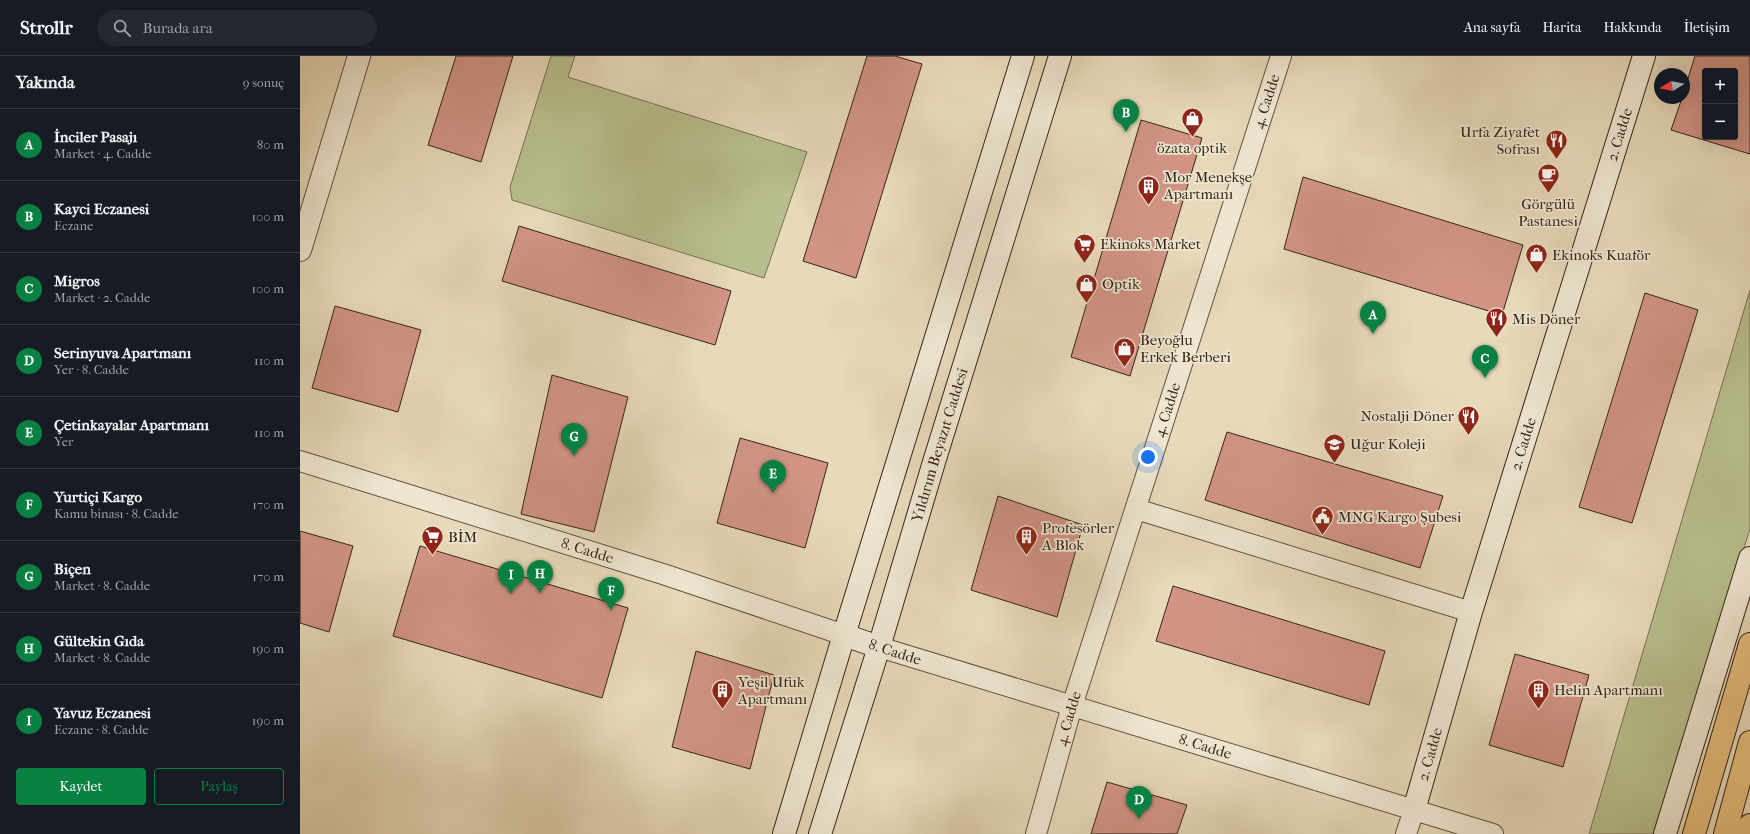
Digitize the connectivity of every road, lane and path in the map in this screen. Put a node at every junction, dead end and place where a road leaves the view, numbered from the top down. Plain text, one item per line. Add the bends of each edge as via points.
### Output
1 (359, 56) edge
2 (1023, 56) edge
3 (1060, 56) edge
4 (1281, 56) edge
5 (1644, 56) edge
6 (300, 250) edge
7 (300, 461) edge
8 (1136, 509) junction
9 (1750, 558) edge
10 (1471, 612) junction
11 (844, 635) junction
12 (1750, 644) edge
13 (879, 648) junction
14 (1072, 706) junction
15 (1750, 742) edge
16 (1414, 810) junction
17 (1750, 825) edge
18 (784, 834) edge
19 (820, 834) edge
20 (1036, 834) edge
21 (1406, 834) edge
22 (1493, 834) edge
23 (1666, 834) edge
24 (1694, 834) edge
25 (1725, 834) edge
26 (1747, 834) edge

1 - 6 main road
2 - 11 main road
3 - 13 main road, Yıldırım Beyazıt Caddesi
4 - 8 street, 4. Cadde
5 - 10 main road, 2. Cadde
7 - 11 street, 8. Cadde via 658,573
8 - 10 street
8 - 14 street, 4. Cadde
9 - 23 main road
10 - 16 main road, 2. Cadde
11 - 13 main road, 8. Cadde
11 - 18 main road
12 - 24 main road
13 - 14 street, 8. Cadde
13 - 19 main road, Yıldırım Beyazıt Caddesi
14 - 16 street, 8. Cadde
14 - 20 street, 4. Cadde
15 - 25 main road
16 - 21 street, 2. Cadde
16 - 22 street, 8. Cadde
17 - 26 main road

